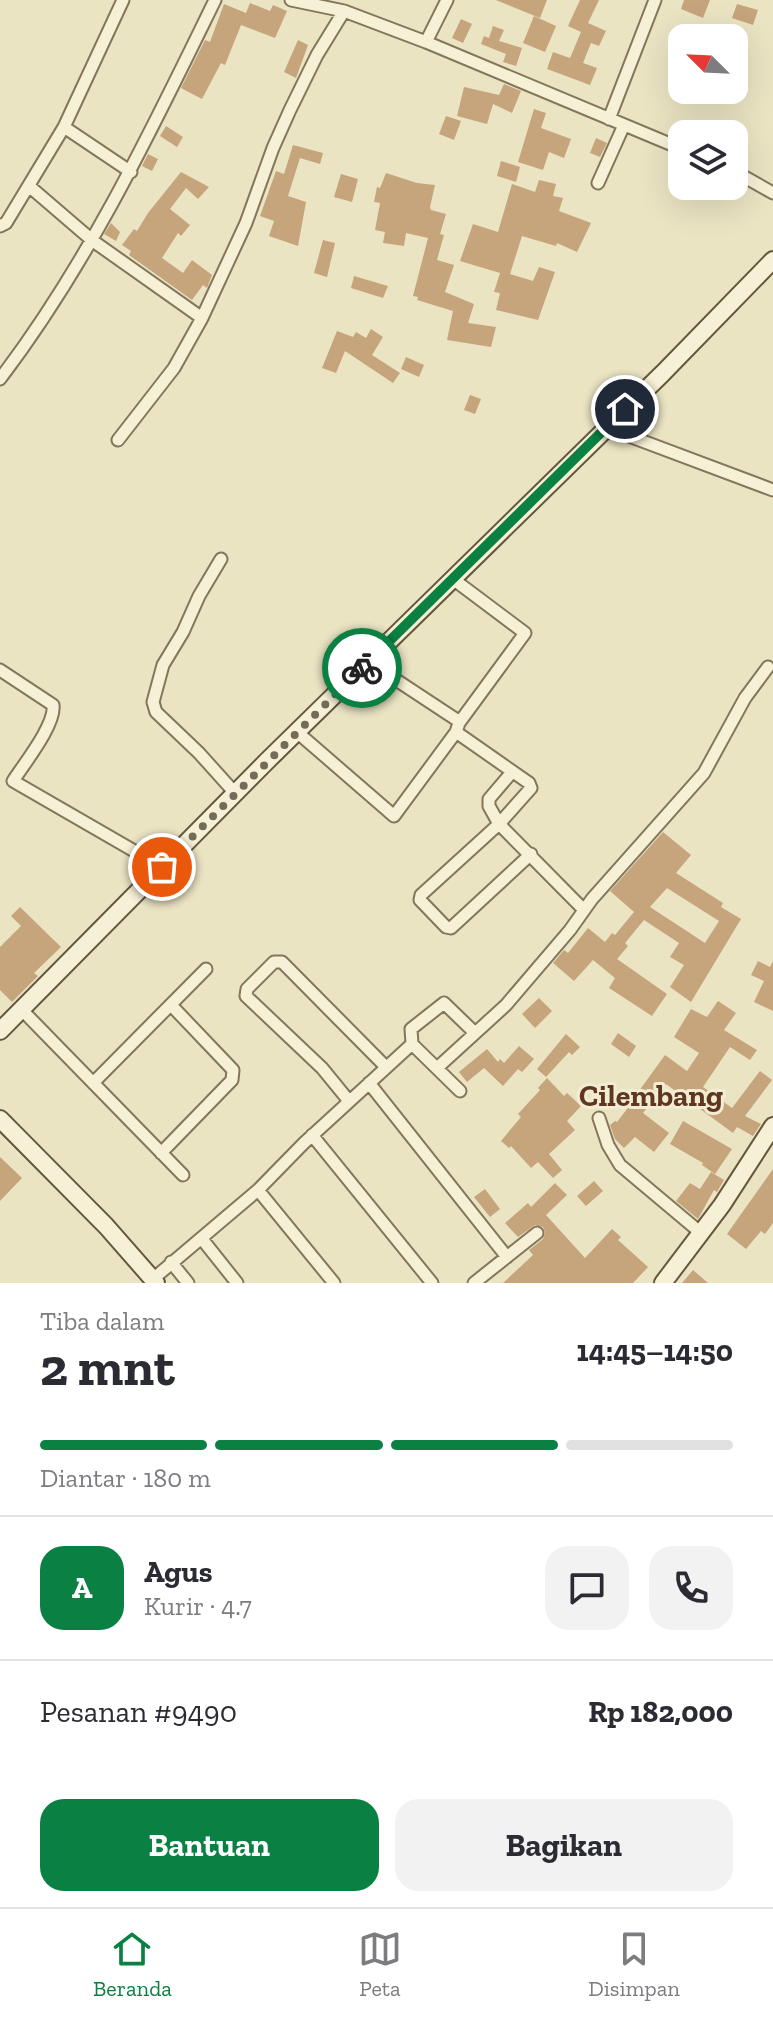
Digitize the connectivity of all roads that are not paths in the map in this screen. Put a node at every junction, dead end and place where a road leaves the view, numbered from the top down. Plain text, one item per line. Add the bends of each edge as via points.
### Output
1 (123, 0) edge
2 (215, 0) edge
3 (291, 0) edge
4 (447, 0) edge
5 (655, 0) edge
6 (328, 4) edge
7 (344, 11) junction
8 (426, 42) junction
9 (609, 119) junction
10 (624, 125) junction
11 (64, 127) junction
12 (668, 143) edge
13 (131, 172) junction
14 (748, 179) edge
15 (598, 183) dead end
16 (29, 186) junction
17 (773, 193) edge
18 (0, 226) edge
19 (93, 241) junction
20 (773, 260) edge
21 (202, 318) junction
22 (0, 379) edge
23 (605, 427) junction
24 (118, 440) dead end
25 (773, 490) edge
26 (221, 559) dead end
27 (453, 579) junction
28 (369, 662) junction
29 (771, 665) edge
30 (0, 670) edge
31 (458, 728) junction
32 (297, 732) junction
33 (512, 772) junction
34 (235, 793) junction
35 (499, 824) junction
36 (531, 854) junction
37 (162, 867) junction
38 (584, 910) junction
39 (206, 969) dead end
40 (171, 1005) junction
41 (21, 1009) junction
42 (0, 1031) edge
43 (475, 1033) junction
44 (412, 1044) junction
45 (386, 1067) junction
46 (437, 1068) junction
47 (93, 1083) junction
48 (369, 1083) junction
49 (460, 1091) dead end
50 (349, 1101) junction
51 (599, 1118) dead end
52 (0, 1119) edge
53 (773, 1126) edge
54 (312, 1135) junction
55 (161, 1153) junction
56 (183, 1175) dead end
57 (258, 1190) junction
58 (537, 1233) dead end
59 (701, 1233) junction
60 (202, 1239) junction
61 (507, 1257) junction
62 (171, 1262) junction
63 (154, 1281) edge
64 (188, 1283) edge
65 (237, 1283) edge
66 (334, 1283) edge
67 (432, 1283) edge
68 (474, 1283) edge
69 (663, 1283) edge

1 - 11 street
2 - 13 street
3 - 6 street
4 - 8 street
5 - 9 street
6 - 7 street
7 - 8 street
7 - 21 street via 284,122
8 - 9 street
9 - 10 street
10 - 12 street
10 - 15 street
11 - 13 street
11 - 16 street
13 - 19 street
14 - 17 street
16 - 18 street
16 - 19 street
19 - 21 street
19 - 22 street
20 - 23 street
21 - 24 street via 174,368
23 - 25 street
23 - 27 street
26 - 34 street via 163,665 153,702 156,712
27 - 28 street
27 - 31 street via 525,633
28 - 31 street
28 - 32 street
29 - 38 street via 745,698 704,773
30 - 37 street via 53,705 54,712 13,781
31 - 32 street via 394,816
31 - 33 street
32 - 34 street
33 - 35 street via 488,801
33 - 35 street via 531,788
34 - 37 street
35 - 36 street
35 - 36 street via 420,897 446,927 451,928
36 - 38 street
37 - 41 street
38 - 43 street via 506,1005
39 - 40 street
40 - 47 street
40 - 55 street via 233,1070 232,1080
41 - 42 street
41 - 47 street
43 - 44 street via 442,1003 413,1027
43 - 46 street
44 - 45 street
44 - 46 street
45 - 48 street
45 - 50 street via 282,962 274,962 246,996
46 - 49 street
47 - 55 street
48 - 50 street
48 - 61 street
50 - 54 street
51 - 59 street via 620,1165
52 - 63 street
53 - 59 street
54 - 57 street
54 - 67 street
55 - 56 street
57 - 60 street
57 - 66 street
58 - 61 street
59 - 69 street
60 - 62 street
60 - 65 street
61 - 68 street
62 - 63 street
62 - 64 street

